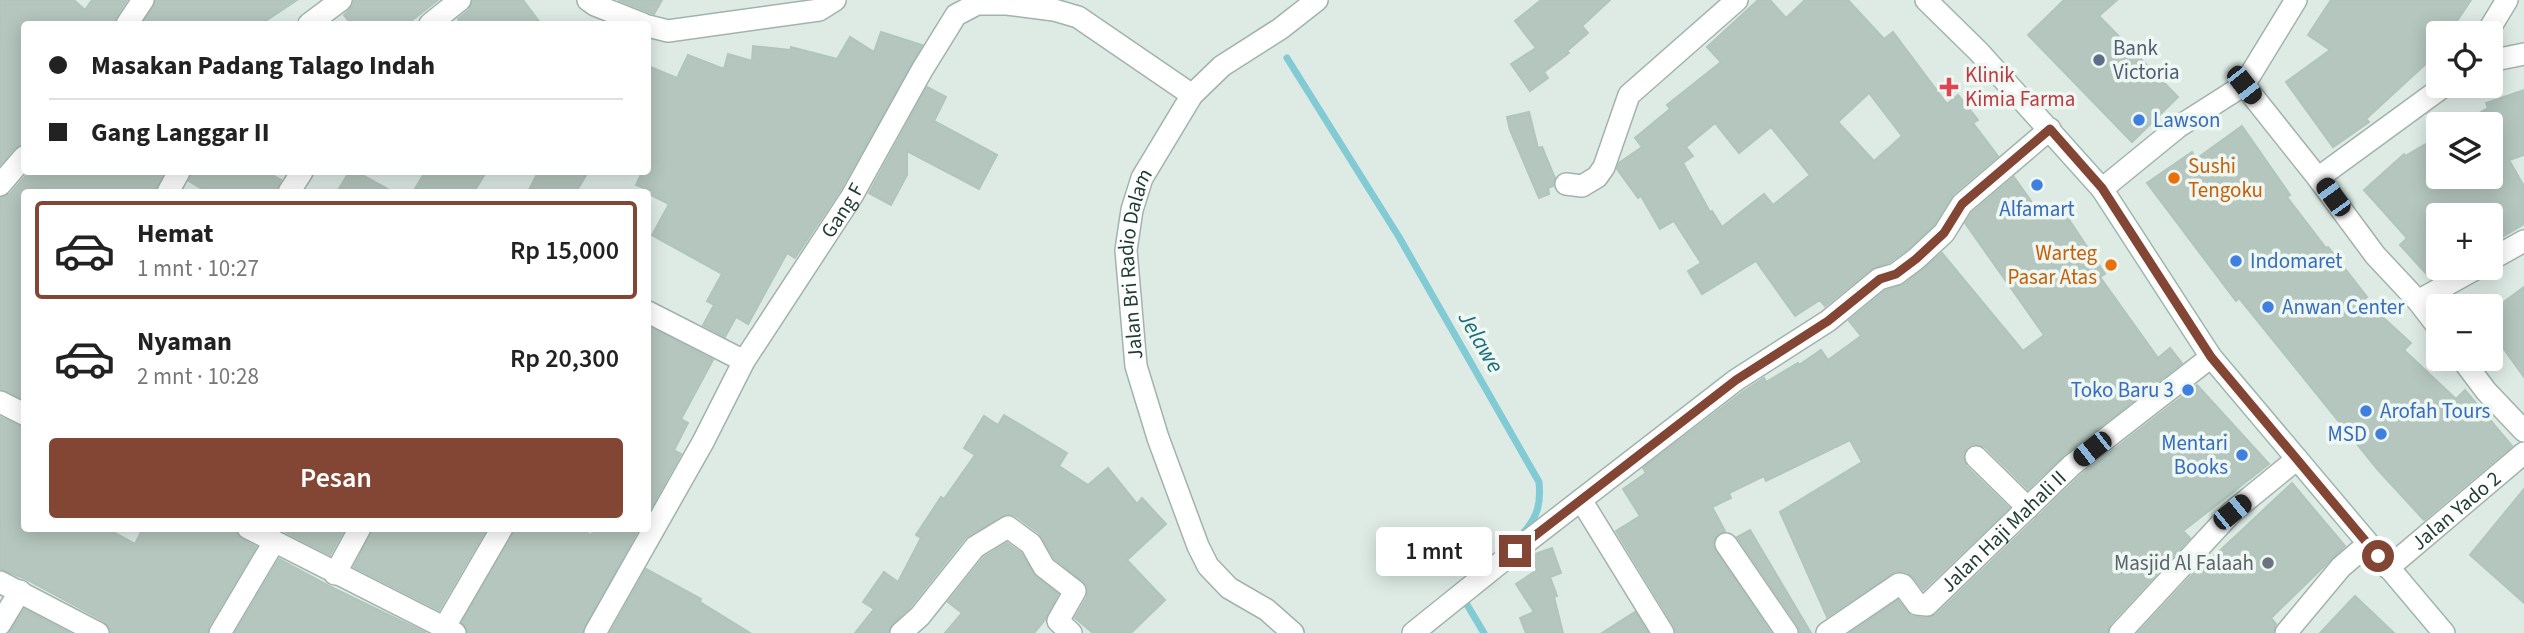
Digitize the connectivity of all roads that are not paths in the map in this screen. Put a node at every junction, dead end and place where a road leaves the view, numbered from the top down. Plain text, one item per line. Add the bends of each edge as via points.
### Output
1 (143, 0) edge
2 (341, 0) edge
3 (460, 0) edge
4 (835, 0) edge
5 (1317, 0) edge
6 (1737, 0) edge
7 (2296, 0) edge
8 (2507, 0) edge
9 (593, 2) edge
10 (1934, 3) edge
11 (129, 21) edge
12 (313, 21) edge
13 (434, 21) edge
14 (636, 21) edge
15 (2494, 21) edge
16 (651, 27) edge
17 (2524, 54) edge
18 (2503, 58) edge
19 (2244, 85) junction
20 (1192, 95) junction
21 (2428, 98) edge
22 (2050, 129) junction
23 (21, 160) edge
24 (2318, 178) junction
25 (1566, 184) dead end
26 (0, 185) edge
27 (2102, 188) junction
28 (2524, 241) edge
29 (2503, 253) edge
30 (2456, 280) edge
31 (2418, 301) junction
32 (2426, 311) edge
33 (651, 314) edge
34 (2211, 357) junction
35 (744, 361) junction
36 (2471, 371) edge
37 (0, 402) edge
38 (21, 412) edge
39 (2524, 431) edge
40 (2524, 453) edge
41 (1976, 457) dead end
42 (2297, 459) junction
43 (1581, 500) junction
44 (2028, 508) junction
45 (255, 532) edge
46 (358, 532) edge
47 (500, 532) edge
48 (274, 542) junction
49 (1726, 544) dead end
50 (2368, 544) junction
51 (2388, 568) junction
52 (335, 574) junction
53 (0, 582) edge
54 (20, 591) junction
55 (0, 624) edge
56 (450, 631) edge
57 (98, 633) edge
58 (220, 633) edge
59 (595, 633) edge
60 (901, 633) edge
61 (1071, 633) edge
62 (1293, 633) edge
63 (1413, 633) edge
64 (1663, 633) edge
65 (1787, 633) edge
66 (1827, 633) edge
67 (2119, 633) edge
68 (2286, 633) edge
69 (2444, 633) edge

1 - 11 street
2 - 12 street
3 - 13 street
4 - 16 street via 819,10 667,31
5 - 20 street, Jalan Bri Radio Dalam via 1222,66
6 - 25 street via 1629,95 1597,177 1582,186
7 - 19 street
8 - 15 street
9 - 14 street
10 - 22 street
17 - 18 street
19 - 24 street
19 - 27 street via 2178,127
20 - 35 street, Gang F via 1079,17 987,4 956,15 852,196
20 - 62 street, Jalan Bri Radio Dalam via 1142,178 1132,210 1126,250 1136,366 1158,438 1208,566 1229,588 1267,610
21 - 24 street
22 - 27 street
22 - 43 street via 1962,204 1944,233 1916,259 1736,380
23 - 26 street
24 - 31 street via 2375,256
27 - 34 street
28 - 29 street
30 - 31 street
31 - 32 street
33 - 35 street
34 - 42 street
34 - 44 street, Jalan Haji Mahali II via 2073,465
35 - 59 street, Gang F
36 - 39 street
37 - 38 street
40 - 51 street, Jalan Yado 2
41 - 44 street
42 - 50 street
42 - 67 street via 2232,512
43 - 63 street
43 - 64 street
44 - 66 street, Jalan Haji Mahali II via 1927,605 1917,604 1899,584
45 - 48 street
46 - 52 street
47 - 56 street
48 - 52 street
48 - 58 street
49 - 65 street
50 - 51 street
50 - 68 street via 2341,568
51 - 69 street
52 - 56 street
53 - 54 street
54 - 55 street
54 - 57 street
60 - 61 street via 975,547 1009,527 1031,544 1044,567 1075,591 1058,621

